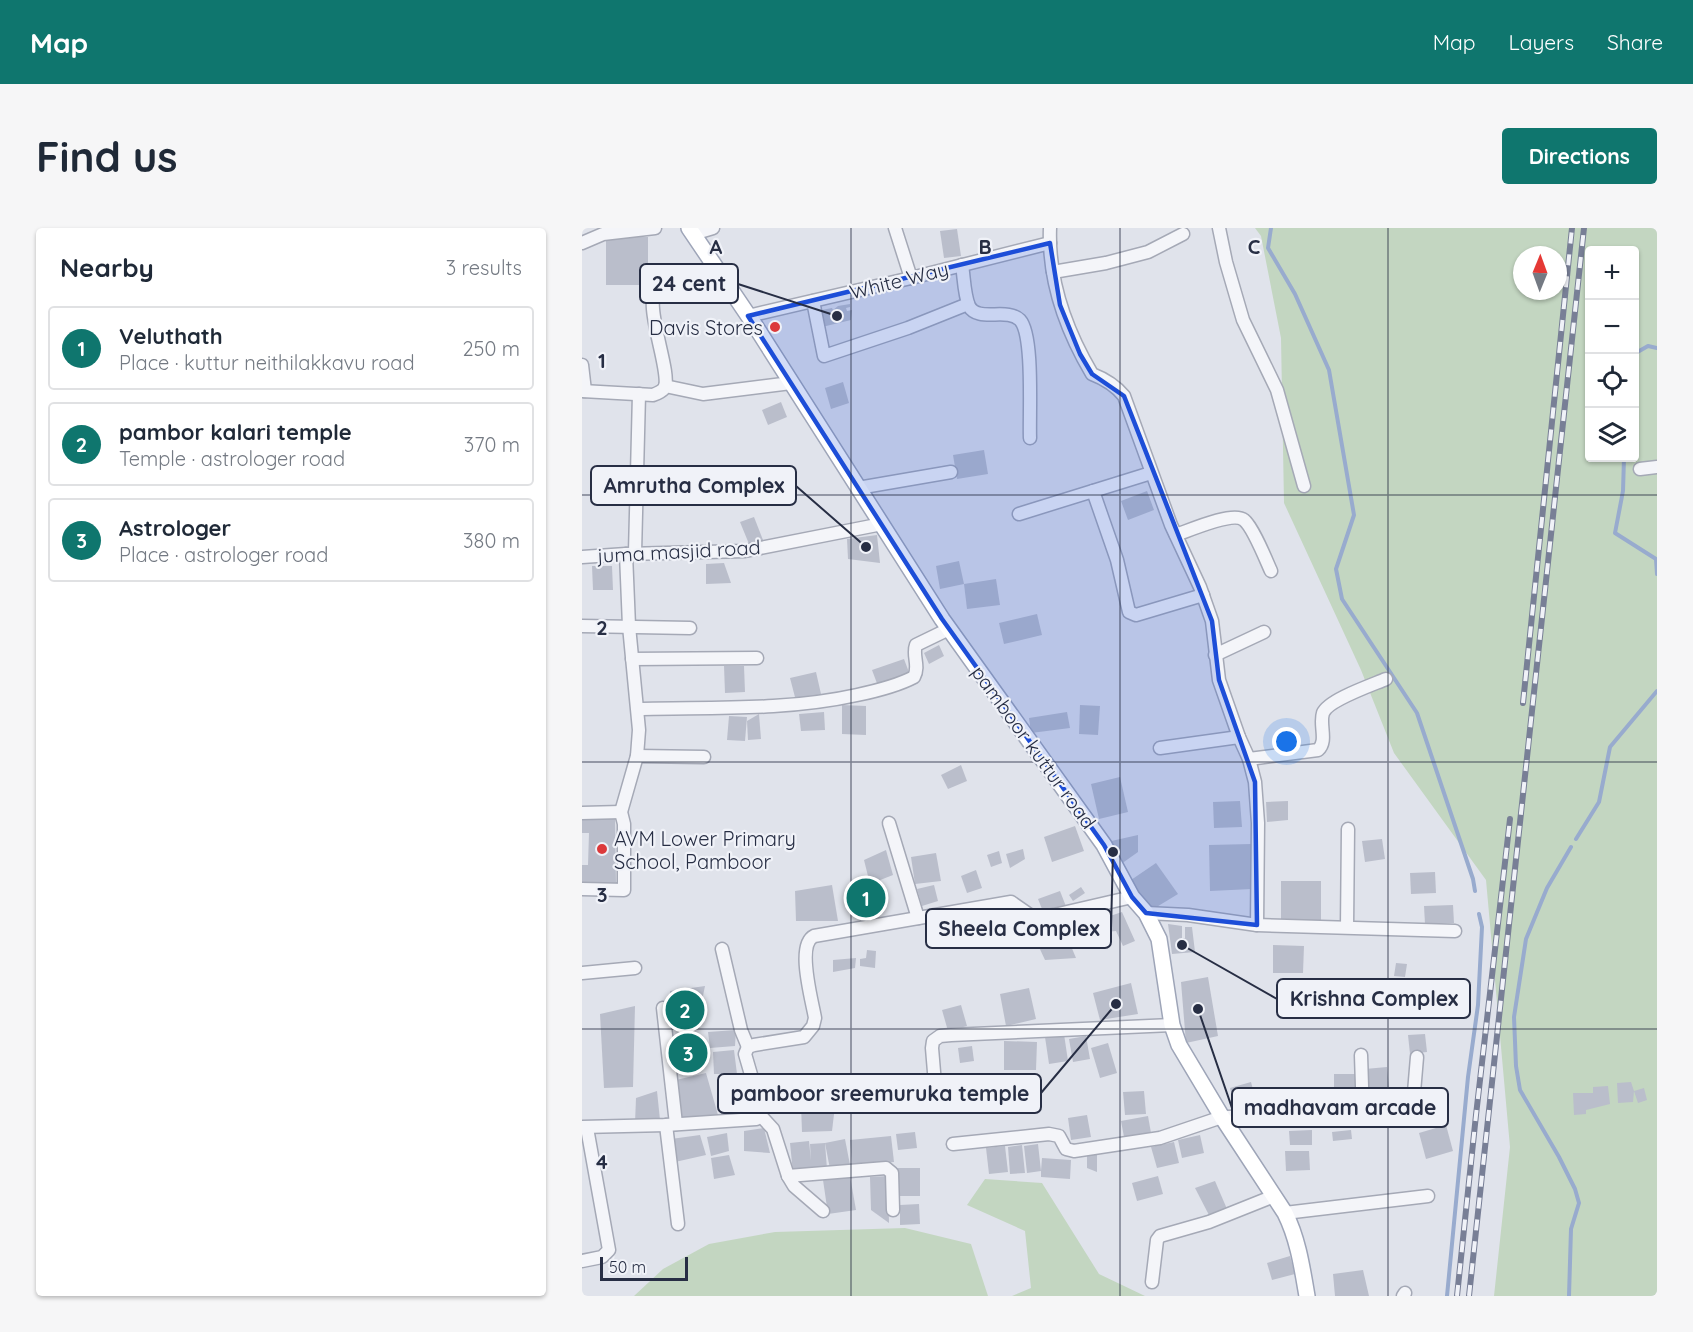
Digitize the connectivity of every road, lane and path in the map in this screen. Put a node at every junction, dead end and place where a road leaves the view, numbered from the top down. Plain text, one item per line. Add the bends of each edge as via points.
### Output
1 (655, 228) edge
2 (713, 228) edge
3 (895, 228) edge
4 (1050, 228) edge
5 (1219, 228) edge
6 (691, 231) edge
7 (1183, 234) dead end
8 (582, 243) edge
9 (1050, 243) junction
10 (962, 265) junction
11 (716, 269) junction
12 (1053, 272) junction
13 (911, 278) junction
14 (813, 301) junction
15 (968, 304) junction
16 (748, 316) junction
17 (582, 365) edge
18 (791, 383) junction
19 (665, 386) junction
20 (584, 391) edge
21 (639, 394) junction
22 (1030, 438) dead end
23 (1657, 467) edge
24 (1640, 469) dead end
25 (951, 472) dead end
26 (1151, 473) junction
27 (1304, 486) dead end
28 (858, 488) junction
29 (1093, 491) junction
30 (1020, 514) dead end
31 (882, 524) junction
32 (1176, 535) junction
33 (630, 553) junction
34 (582, 556) edge
35 (1271, 572) dead end
36 (1203, 595) junction
37 (582, 626) edge
38 (629, 626) junction
39 (690, 627) dead end
40 (949, 629) junction
41 (1264, 632) dead end
42 (1215, 655) junction
43 (758, 658) dead end
44 (632, 659) junction
45 (1386, 679) dead end
46 (638, 709) junction
47 (1239, 737) junction
48 (1160, 748) dead end
49 (637, 756) junction
50 (704, 757) dead end
51 (1249, 759) junction
52 (621, 812) junction
53 (582, 813) edge
54 (889, 823) dead end
55 (1348, 829) dead end
56 (582, 889) edge
57 (1132, 897) junction
58 (1146, 913) junction
59 (918, 918) junction
60 (1257, 925) junction
61 (1347, 927) junction
62 (1455, 931) dead end
63 (722, 949) dead end
64 (635, 968) dead end
65 (582, 973) edge
66 (663, 1008) dead end
67 (1172, 1026) junction
68 (748, 1047) junction
69 (1361, 1055) dead end
70 (1417, 1057) dead end
71 (1015, 1103) dead end
72 (1440, 1115) dead end
73 (761, 1116) junction
74 (1412, 1116) junction
75 (1222, 1117) junction
76 (1363, 1117) junction
77 (671, 1125) junction
78 (584, 1127) edge
79 (953, 1144) dead end
80 (788, 1176) junction
81 (1274, 1196) junction
82 (1428, 1196) dead end
83 (893, 1210) dead end
84 (823, 1211) dead end
85 (1285, 1213) junction
86 (678, 1224) dead end
87 (582, 1261) edge
88 (1152, 1281) dead end
89 (1307, 1296) edge

1 - 8 street via 603,234
2 - 6 street
3 - 13 street
4 - 9 street
5 - 27 street via 1244,320 1277,390
6 - 11 main road, pamboor kuttur road
7 - 12 street via 1148,252
9 - 10 street, White Way
9 - 12 street
10 - 13 street, White Way
10 - 15 street
11 - 16 main road, pamboor kuttur road
11 - 19 street via 666,281 653,294
12 - 26 street via 1060,305 1080,354 1092,374 1118,388 1124,396
13 - 14 street, White Way
14 - 15 street via 824,356
14 - 16 street, White Way
15 - 22 street via 981,314 1008,314 1023,324 1029,350
16 - 18 main road, pamboor kuttur road
17 - 20 street
18 - 19 street via 703,394
18 - 28 main road, pamboor kuttur road
19 - 21 street via 653,394
20 - 21 street
21 - 33 street
23 - 24 street
25 - 28 street
26 - 29 street
26 - 32 street
28 - 31 main road, pamboor kuttur road
29 - 30 street
29 - 36 street via 1117,560 1129,612 1136,615
31 - 33 street, juma masjid road via 745,552
31 - 40 main road, pamboor kuttur road
32 - 35 street via 1239,517 1247,524
32 - 36 street
33 - 34 street, juma masjid road
33 - 38 street
36 - 42 street via 1212,621
37 - 38 street
38 - 39 street
38 - 44 street
40 - 46 street via 916,645 914,677 873,691 789,706
40 - 57 main road, pamboor kuttur road via 1104,845
41 - 42 street
42 - 47 street via 1219,680
43 - 44 street
44 - 46 street
45 - 51 street via 1326,709 1322,719 1323,742 1318,750
46 - 49 street
47 - 48 street
47 - 51 street
49 - 50 street
49 - 52 street
51 - 60 street via 1258,824
52 - 53 street
52 - 56 street via 624,890
54 - 59 street
55 - 61 street
57 - 58 main road, pamboor kuttur road
57 - 59 street via 1034,918 1011,902
58 - 60 street
58 - 67 main road, pamboor kuttur road via 1159,939
59 - 68 street via 809,938 805,958 813,1026 804,1037
60 - 61 street
61 - 62 street
63 - 68 street
64 - 65 street
66 - 77 street
67 - 71 street via 951,1035 933,1041 936,1096 941,1103
67 - 75 main road, pamboor kuttur road
68 - 73 street via 745,1054
69 - 76 street
70 - 74 street
72 - 74 street
73 - 77 street
73 - 80 street via 773,1129
74 - 76 street
75 - 76 street
75 - 79 street via 1160,1138 1074,1151 1066,1149 1059,1136 1049,1134
75 - 81 main road, pamboor kuttur road
77 - 78 street
77 - 86 street
78 - 87 street via 609,1250 602,1257
80 - 83 street via 886,1168 892,1173
80 - 84 street
81 - 85 main road, pamboor kuttur road
81 - 88 street via 1209,1222 1160,1236
82 - 85 street
85 - 89 main road, pamboor kuttur road via 1301,1257

